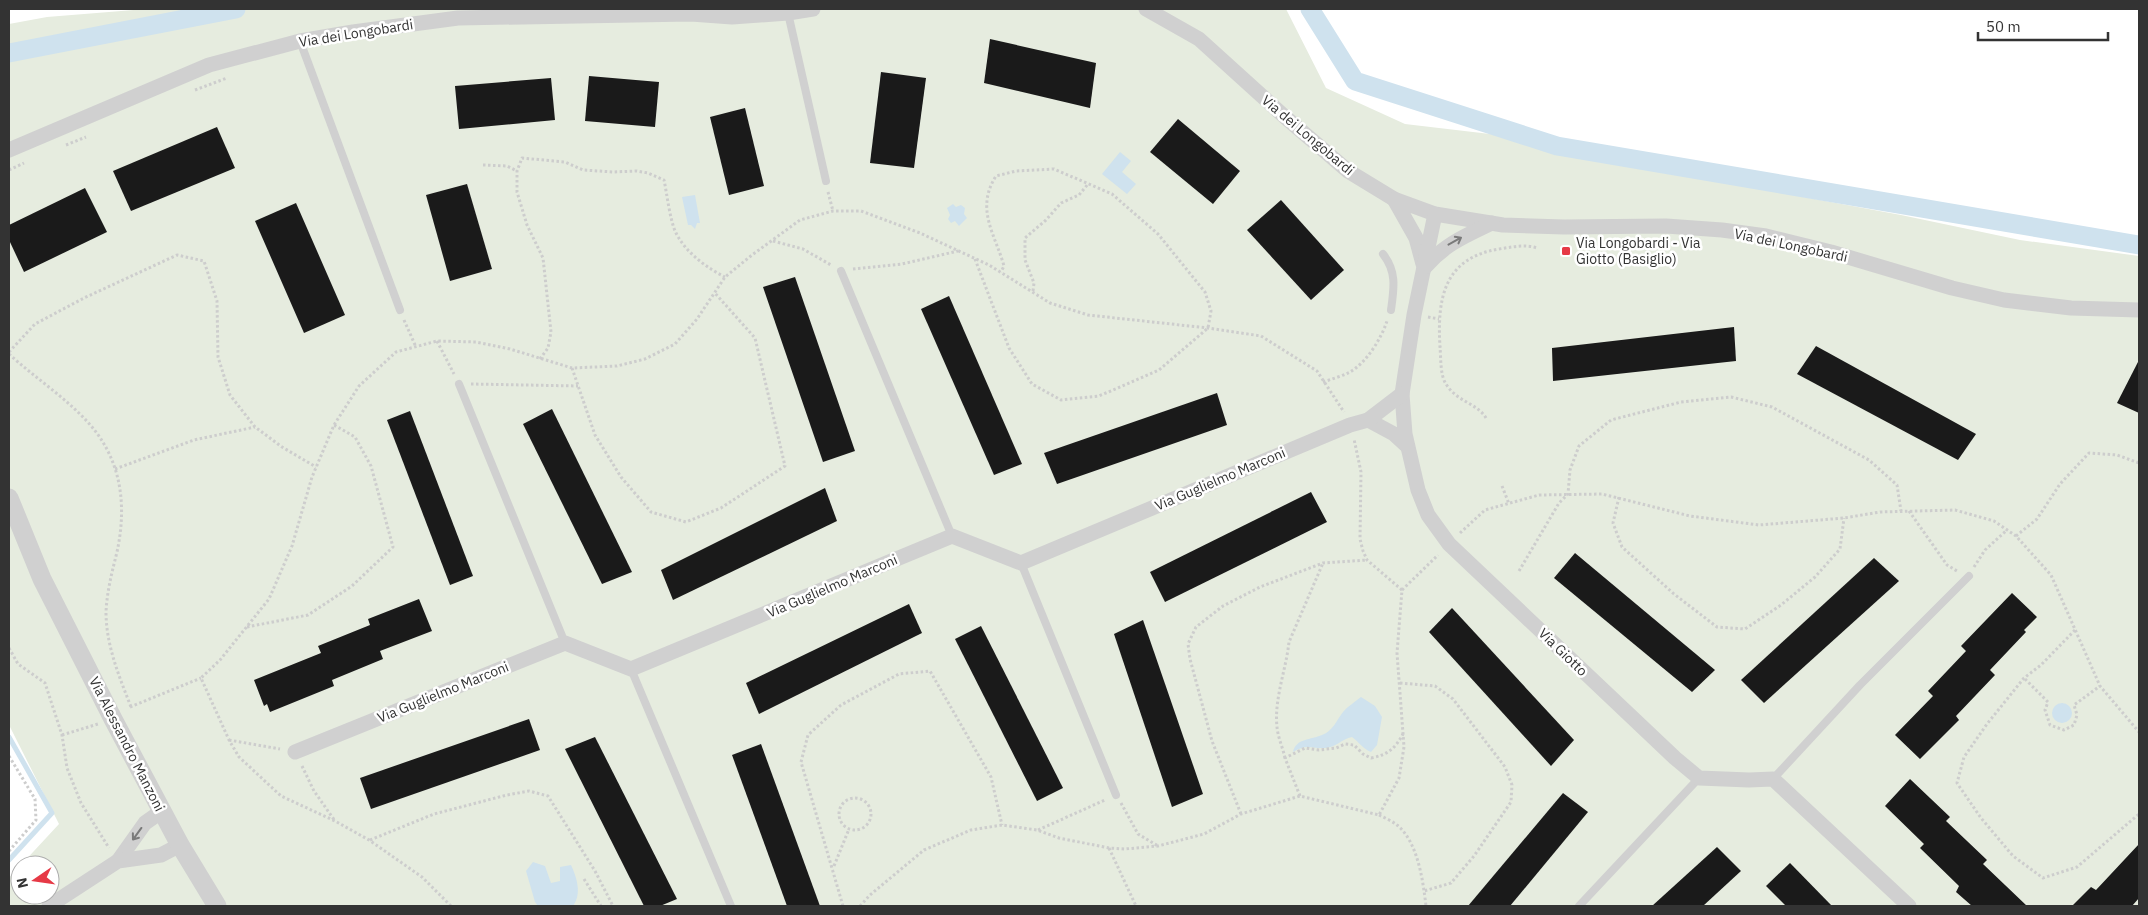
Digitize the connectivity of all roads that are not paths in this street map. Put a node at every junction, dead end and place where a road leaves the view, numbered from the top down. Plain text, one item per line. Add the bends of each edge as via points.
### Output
1 (813, 9) edge
2 (1146, 9) edge
3 (788, 13) junction
4 (300, 41) junction
5 (9, 150) edge
6 (826, 181) road end
7 (1394, 199) junction
8 (1435, 214) junction
9 (1492, 223) junction
10 (1383, 254) dead end
11 (1424, 268) junction
12 (841, 271) road end
13 (400, 310) road end
14 (1391, 310) road end
15 (2139, 310) edge
16 (459, 384) road end
17 (1402, 394) junction
18 (1368, 420) junction
19 (1407, 446) junction
20 (9, 498) edge
21 (9, 526) edge
22 (952, 536) junction
23 (1020, 563) junction
24 (1969, 576) road end
25 (42, 578) junction
26 (564, 643) junction
27 (631, 669) junction
28 (295, 752) dead end
29 (1699, 778) junction
30 (1773, 778) junction
31 (1116, 795) road end
32 (162, 811) junction
33 (180, 845) junction
34 (118, 861) junction
35 (49, 906) edge
36 (217, 906) edge
37 (731, 906) edge
38 (1579, 906) edge
39 (1909, 906) edge

1 - 3 street, Via dei Longobardi
2 - 7 street, Via dei Longobardi via 1199,39 1348,171
3 - 4 street, Via dei Longobardi via 732,17 672,14 458,18
3 - 6 lane
4 - 5 street, Via dei Longobardi via 209,65
4 - 13 lane
7 - 8 street, Via dei Longobardi
7 - 11 street, Via Giotto via 1416,238
8 - 9 street, Via dei Longobardi
8 - 11 street, Via Giotto
11 -> 9 street via 1450,244
9 - 15 street, Via dei Longobardi via 1722,230 1766,236 1831,252 2004,300 2071,308
10 - 14 lane via 1390,263 1395,280
11 - 17 street, Via Giotto
12 - 22 lane
16 - 26 lane
17 - 18 street, Via Guglielmo Marconi
17 - 19 street, Via Giotto
18 - 19 street via 1394,434
18 - 23 street, Via Guglielmo Marconi
19 - 29 street, Via Giotto via 1428,515 1449,544
20 - 25 street, Via Alessandro Manzoni
21 - 25 street, Via Alessandro Manzoni
22 - 23 street
22 - 27 street, Via Guglielmo Marconi
23 - 31 lane
24 - 30 lane
25 - 32 street, Via Alessandro Manzoni via 107,721
26 - 27 street
26 - 28 street, Via Guglielmo Marconi
27 - 37 lane
29 - 30 street
29 - 38 lane
30 - 39 street
32 - 33 street, Via Alessandro Manzoni
32 -> 34 street via 145,823
33 - 34 street via 161,855
33 - 36 street, Via Alessandro Manzoni
34 - 35 street

